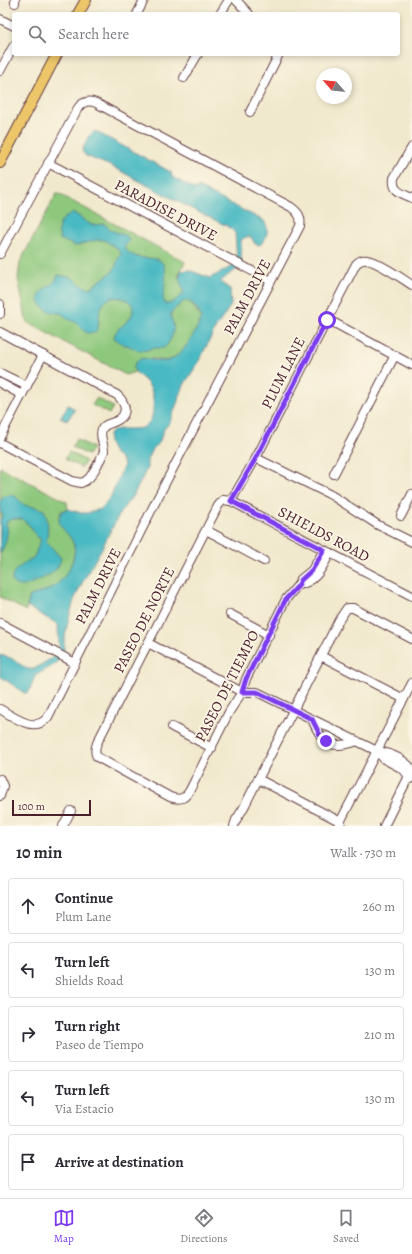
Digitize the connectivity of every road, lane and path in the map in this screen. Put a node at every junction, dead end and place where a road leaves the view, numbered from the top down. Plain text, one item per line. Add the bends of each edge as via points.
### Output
1 (86, 0) edge
2 (144, 0) edge
3 (229, 0) edge
4 (236, 0) edge
5 (79, 12) edge
6 (138, 12) edge
7 (221, 12) edge
8 (248, 12) edge
9 (0, 19) edge
10 (12, 25) edge
11 (12, 47) edge
12 (56, 56) edge
13 (197, 56) edge
14 (278, 56) edge
15 (1, 66) edge
16 (184, 78) dead end
17 (250, 112) dead end
18 (412, 147) edge
19 (0, 163) edge
20 (48, 163) junction
21 (412, 198) edge
22 (0, 254) edge
23 (271, 282) junction
24 (412, 285) edge
25 (0, 304) edge
26 (0, 314) edge
27 (327, 320) junction
28 (0, 332) edge
29 (43, 355) junction
30 (395, 356) junction
31 (412, 365) edge
32 (0, 373) edge
33 (0, 383) edge
34 (27, 386) junction
35 (22, 395) junction
36 (0, 437) edge
37 (0, 443) edge
38 (256, 458) junction
39 (334, 474) dead end
40 (412, 494) edge
41 (227, 501) junction
42 (401, 516) dead end
43 (206, 530) junction
44 (412, 542) edge
45 (327, 551) junction
46 (264, 561) dead end
47 (412, 596) edge
48 (230, 614) dead end
49 (0, 623) edge
50 (269, 635) junction
51 (412, 639) edge
52 (148, 643) junction
53 (321, 656) junction
54 (75, 663) junction
55 (412, 683) edge
56 (242, 692) junction
57 (404, 699) junction
58 (0, 709) edge
59 (294, 710) junction
60 (312, 719) junction
61 (172, 728) dead end
62 (357, 741) junction
63 (212, 748) junction
64 (377, 751) junction
65 (411, 774) edge
66 (258, 779) junction
67 (1, 781) edge
68 (0, 796) edge
69 (182, 799) joint
70 (71, 811) dead end
71 (339, 824) edge
72 (63, 826) edge
73 (234, 826) edge
74 (384, 826) edge

1 - 5 main road
2 - 6 street
3 - 7 street
4 - 8 street
9 - 10 street
11 - 15 street
12 - 19 main road
13 - 16 street
14 - 17 street
18 - 21 street via 393,184 396,189
20 - 22 street, PALM DRIVE
20 - 23 street, PARADISE DRIVE
20 - 23 street, PALM DRIVE via 80,104 92,102 103,106 300,215 300,226
23 - 54 street, PALM DRIVE via 157,499
24 - 27 street, PLUM LANE via 374,262 361,260 356,264
25 - 26 street
27 - 30 street
27 - 38 street, PLUM LANE
28 - 29 street
29 - 34 street
29 - 37 street via 117,395 125,404 124,413 117,421 103,427 101,434 104,452 90,477 81,483 72,481
30 - 31 street
30 - 39 street
32 - 34 street
33 - 35 street
34 - 35 street
35 - 36 street
38 - 41 street, PLUM LANE
38 - 44 street via 331,495 378,525
40 - 42 street
41 - 43 street, PASEO DE NORTE via 218,506
41 - 45 street, SHIELDS ROAD
43 - 46 street
43 - 52 street, PASEO DE NORTE
45 - 47 street, SHIELDS ROAD
45 - 50 street, PASEO DE TIEMPO via 286,599
48 - 50 street
49 - 54 street
50 - 56 street, PASEO DE TIEMPO
51 - 53 street via 353,608 347,608
52 - 56 street
52 - 69 street, PASEO DE NORTE via 97,743 95,754 105,763 170,797
53 - 57 street
53 - 59 street
54 - 58 street, PALM DRIVE via 45,721 38,725 27,724
55 - 57 street
56 - 59 street via 257,692
56 - 63 street, PASEO DE TIEMPO via 229,712
57 - 64 street
59 - 60 street
59 - 66 street
60 - 62 street
60 - 62 street via 320,735 330,743 340,746
61 - 63 street
62 - 64 street
63 - 69 street, PASEO DE TIEMPO via 188,794
64 - 65 street via 388,753 407,763
64 - 71 street
65 - 74 street
66 - 71 street
66 - 73 street
67 - 68 street via 3,786
70 - 72 street

